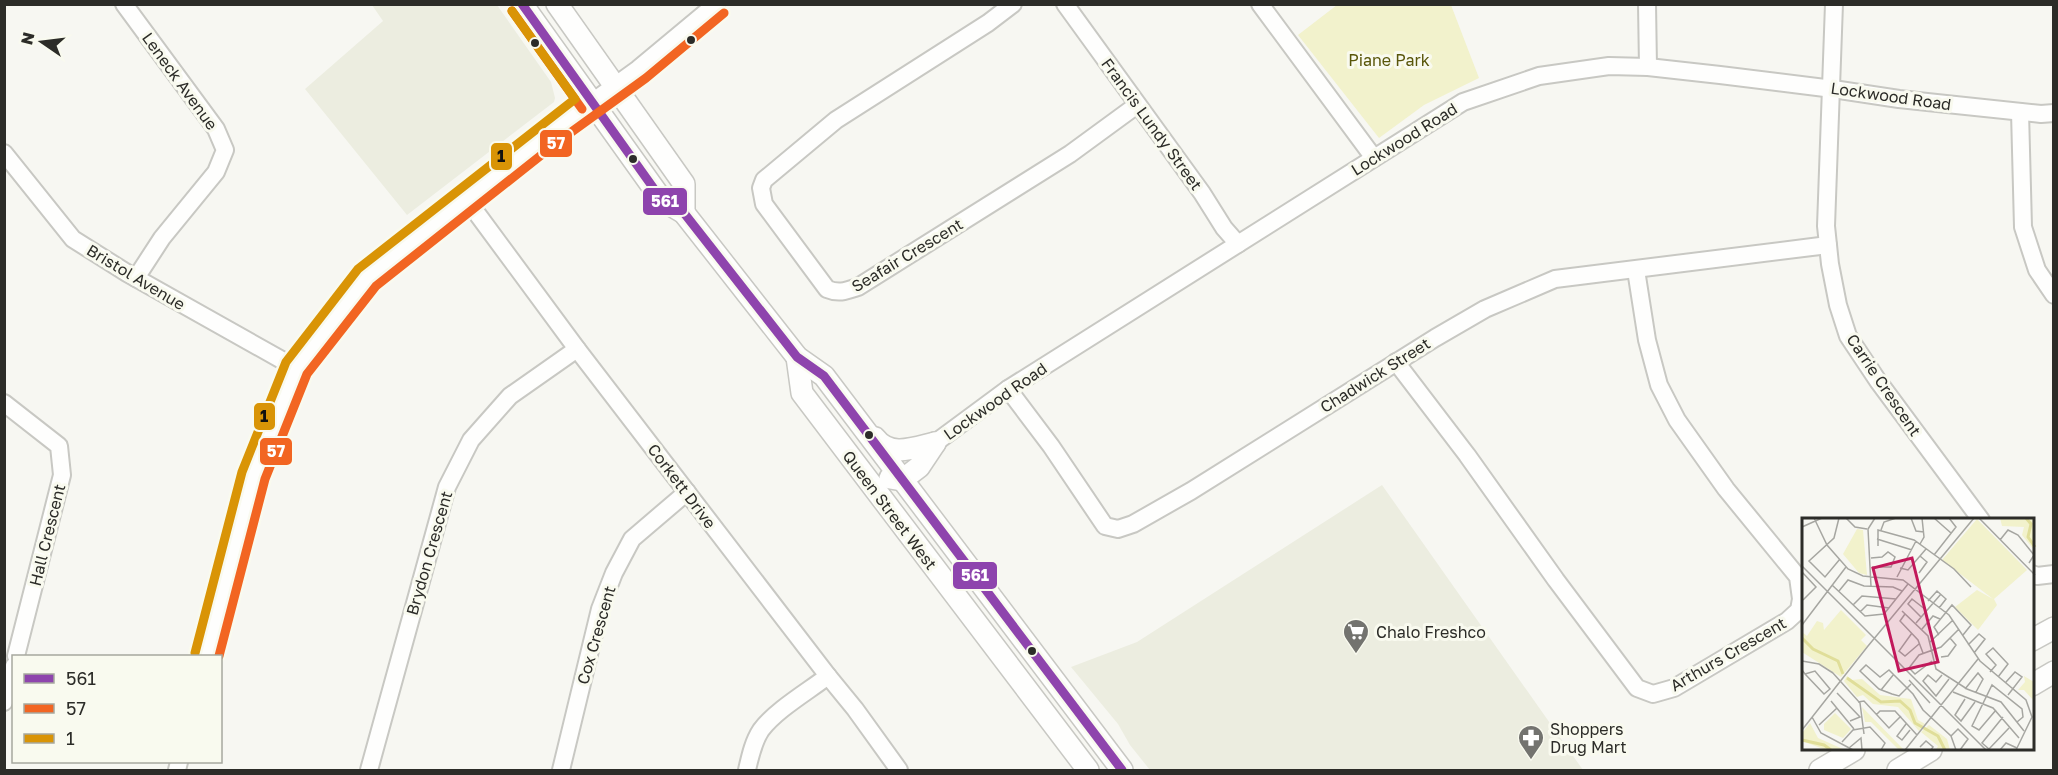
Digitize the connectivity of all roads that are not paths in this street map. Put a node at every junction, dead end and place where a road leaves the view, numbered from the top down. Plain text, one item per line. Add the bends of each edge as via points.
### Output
1 (124, 4) edge
2 (522, 4) edge
3 (557, 4) edge
4 (716, 4) edge
5 (1013, 4) edge
6 (1065, 4) edge
7 (1260, 4) edge
8 (1647, 4) edge
9 (1834, 4) edge
10 (1648, 67) junction
11 (614, 86) junction
12 (1833, 88) junction
13 (592, 102) junction
14 (1137, 105) junction
15 (2020, 112) junction
16 (2054, 113) edge
17 (4, 153) edge
18 (1374, 158) junction
19 (466, 200) junction
20 (684, 213) junction
21 (1238, 244) junction
22 (1828, 245) junction
23 (1636, 270) junction
24 (136, 278) junction
25 (2054, 295) edge
26 (577, 349) junction
27 (797, 357) junction
28 (1396, 362) junction
29 (296, 368) junction
30 (1008, 389) junction
31 (802, 393) junction
32 (4, 403) edge
33 (847, 407) junction
34 (935, 443) junction
35 (902, 480) junction
36 (687, 492) junction
37 (1979, 518) edge
38 (2054, 574) edge
39 (2034, 575) edge
40 (2054, 628) edge
41 (2034, 639) edge
42 (17, 655) edge
43 (208, 655) edge
44 (2054, 672) edge
45 (12, 673) edge
46 (828, 676) junction
47 (2034, 684) edge
48 (4, 702) edge
49 (1082, 718) junction
50 (1060, 735) junction
51 (1852, 751) edge
52 (1929, 751) edge
53 (369, 771) edge
54 (561, 771) edge
55 (747, 771) edge
56 (899, 771) edge
57 (1088, 771) edge
58 (1122, 771) edge
59 (1820, 771) edge
60 (1898, 771) edge

1 - 24 street, Leneck Avenue via 216,129 225,150 216,172 162,238
2 - 13 main road, Queen Street West
3 - 11 main road
4 - 11 street
5 - 14 street, Seafair Crescent via 836,120 764,180 764,204 827,288 845,292 858,287 1070,154
6 - 14 street, Francis Lundy Street
7 - 18 street
8 - 10 street
9 - 12 street, Carrie Crescent
10 - 12 street, Lockwood Road
10 - 18 street, Lockwood Road via 1609,66 1533,78 1463,102
11 - 13 street
11 - 20 main road via 684,184
12 - 15 street, Lockwood Road
12 - 22 street, Carrie Crescent
13 - 19 street
13 - 20 main road, Queen Street West via 662,200
14 - 21 street, Francis Lundy Street
15 - 16 street, Lockwood Road
15 - 25 street via 2023,227 2037,270
17 - 24 street, Bristol Avenue via 73,239
18 - 21 street, Lockwood Road
19 - 26 street, Corkett Drive
19 - 29 street via 367,277
20 - 27 main road, Queen Street West
21 - 30 street, Lockwood Road
22 - 23 street, Chadwick Street
22 - 37 street, Carrie Crescent via 1838,305 1848,336
23 - 28 street, Chadwick Street via 1555,279 1485,309
23 - 28 street, Arthurs Crescent via 1659,385 1677,420 1726,489 1798,577 1801,599 1799,610 1786,621 1674,688 1653,694 1637,687
24 - 29 street, Bristol Avenue
26 - 36 street, Corkett Drive
26 - 53 street, Brydon Crescent via 510,396 471,440 447,487
27 - 31 main road, Queen Street West
27 - 33 main road, Queen Street West via 824,376
28 - 30 street, Chadwick Street via 1191,490 1118,529 1105,526
29 - 43 street via 254,475
30 - 34 street, Lockwood Road
31 - 35 main road via 816,393 878,477
31 - 50 main road, Queen Street West
32 - 42 street, Hall Crescent via 59,446 62,475
33 - 34 main road via 856,411 882,446 897,450
33 - 35 main road, Queen Street West
34 - 35 main road via 919,467
35 - 49 main road, Queen Street West
36 - 46 street, Corkett Drive
36 - 54 street, Cox Crescent via 632,539 614,573 600,609
38 - 39 street
40 - 41 main road
44 - 47 main road
45 - 48 street
46 - 55 street via 761,731
46 - 56 street, Corkett Drive
49 - 50 main road
49 - 58 main road, Queen Street West
50 - 57 main road, Queen Street West
51 - 59 main road
52 - 60 main road

